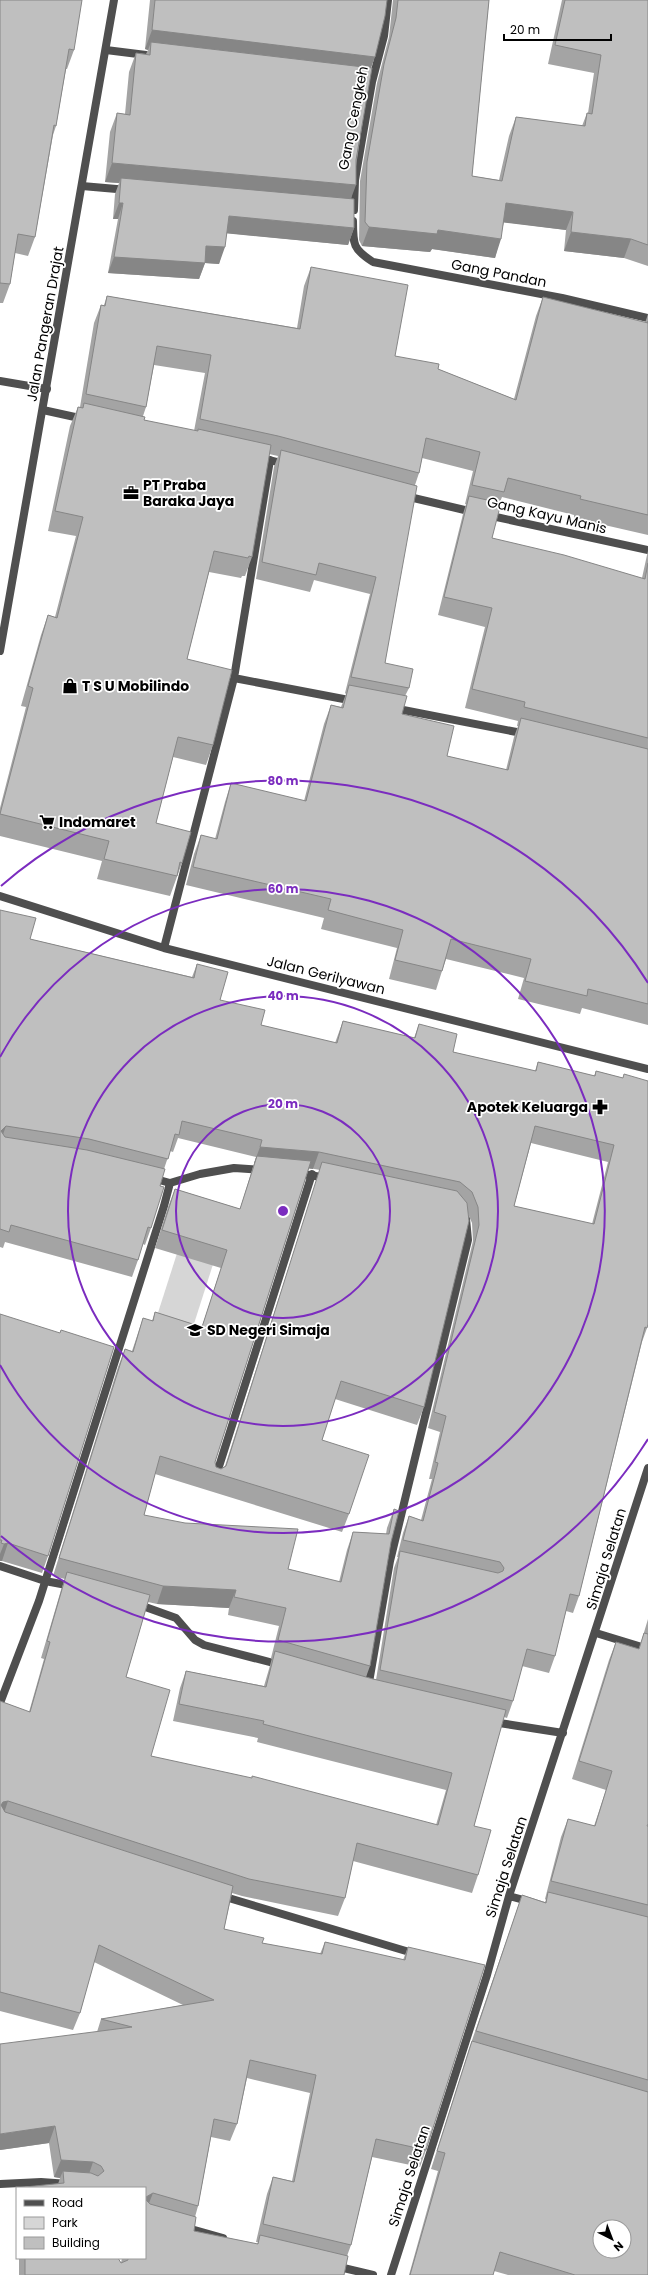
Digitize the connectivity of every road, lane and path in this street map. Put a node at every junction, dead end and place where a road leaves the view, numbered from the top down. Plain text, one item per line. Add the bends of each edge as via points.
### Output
1 (114, 0) edge
2 (388, 0) edge
3 (106, 50) junction
4 (152, 55) edge
5 (82, 186) junction
6 (136, 191) edge
7 (353, 242) joint
8 (648, 318) edge
9 (0, 381) edge
10 (47, 389) junction
11 (43, 410) junction
12 (96, 422) edge
13 (248, 455) edge
14 (270, 460) junction
15 (292, 466) edge
16 (395, 494) edge
17 (648, 550) edge
18 (0, 651) edge
19 (234, 678) junction
20 (359, 702) edge
21 (383, 706) edge
22 (532, 735) edge
23 (0, 896) edge
24 (164, 948) junction
25 (648, 1068) edge
26 (273, 1171) edge
27 (288, 1172) edge
28 (312, 1174) junction
29 (140, 1176) edge
30 (334, 1179) edge
31 (170, 1183) junction
32 (461, 1209) edge
33 (648, 1468) edge
34 (214, 1482) edge
35 (0, 1566) edge
36 (45, 1581) junction
37 (77, 1588) edge
38 (130, 1602) edge
39 (596, 1633) junction
40 (648, 1649) edge
41 (292, 1668) edge
42 (368, 1691) edge
43 (0, 1703) edge
44 (484, 1720) edge
45 (563, 1733) junction
46 (210, 1892) edge
47 (509, 1896) junction
48 (540, 1904) edge
49 (427, 1957) edge
50 (0, 2184) edge
51 (78, 2184) edge
52 (175, 2225) edge
53 (228, 2240) edge
54 (327, 2264) edge
55 (373, 2275) edge
56 (391, 2275) edge

1 - 3 street, Jalan Pangeran Drajat
2 - 7 street, Gang Cengkeh via 384,36 368,82 350,210
3 - 4 street
3 - 5 street, Jalan Pangeran Drajat
5 - 6 street
5 - 10 street, Jalan Pangeran Drajat
7 - 8 street, Gang Pandan via 360,253 373,262 562,298
9 - 10 street
10 - 11 street, Jalan Pangeran Drajat
11 - 12 street
11 - 18 street, Jalan Pangeran Drajat
13 - 14 street
14 - 15 street
14 - 19 street
16 - 17 street, Gang Kayu Manis
19 - 20 street
19 - 24 street
21 - 22 street
23 - 24 street, Jalan Gerilyawan
24 - 25 street, Jalan Gerilyawan
26 - 31 street via 234,1168
27 - 28 street
28 - 30 street
28 - 34 street
29 - 31 street
31 - 36 street
32 - 42 street via 466,1220 468,1240 393,1562
33 - 39 street, Simaja Selatan
35 - 36 street
36 - 37 street
36 - 43 street
38 - 41 street via 176,1618 195,1640 204,1645
39 - 40 street
39 - 45 street, Simaja Selatan
44 - 45 street
45 - 47 street, Simaja Selatan
46 - 49 street
47 - 48 street
47 - 56 street, Simaja Selatan via 484,1974 466,2054
50 - 51 street
52 - 53 street
54 - 55 street

